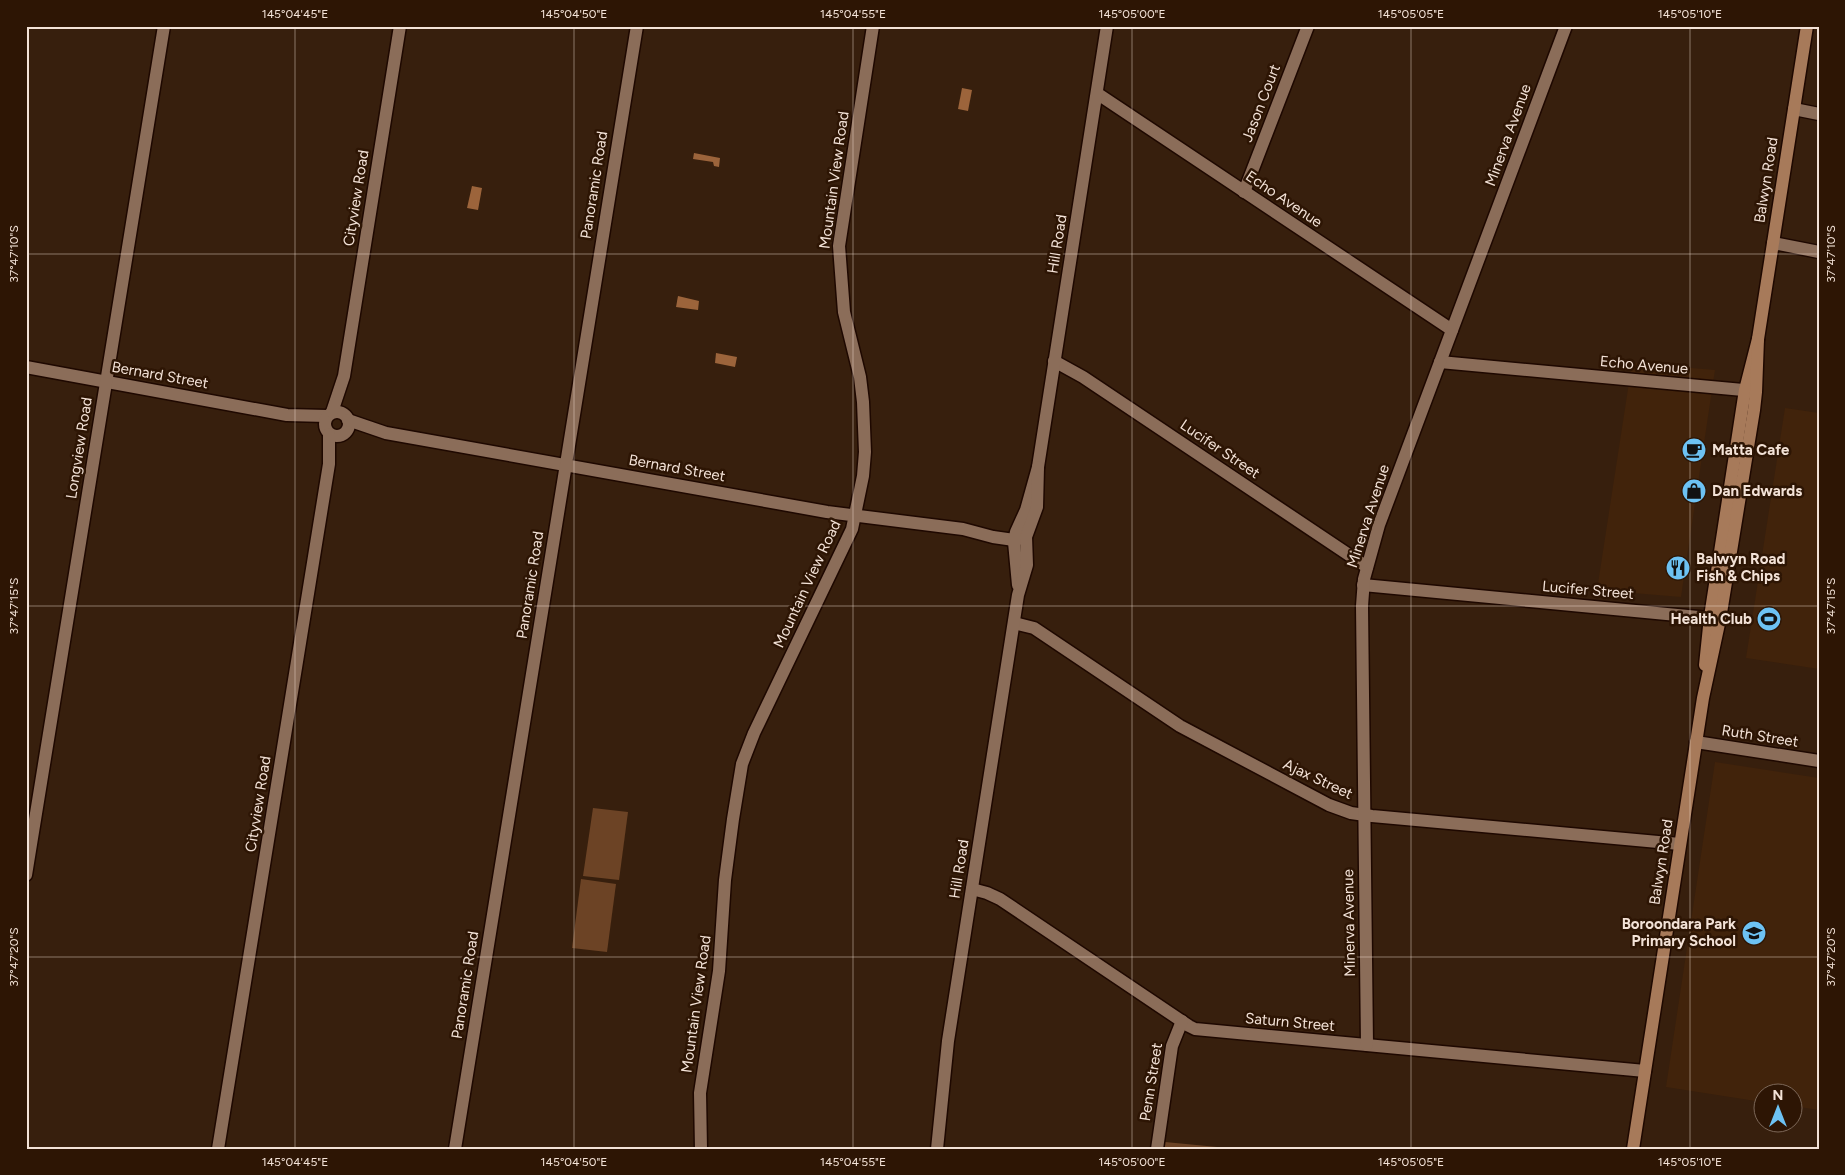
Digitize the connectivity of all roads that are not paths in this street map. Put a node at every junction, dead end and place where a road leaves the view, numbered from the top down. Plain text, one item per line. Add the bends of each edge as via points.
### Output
1 (164, 26) edge
2 (400, 26) edge
3 (637, 26) edge
4 (874, 26) edge
5 (1107, 26) edge
6 (1308, 26) edge
7 (1566, 26) edge
8 (1807, 26) edge
9 (1098, 94) junction
10 (1794, 109) junction
11 (1819, 114) edge
12 (1244, 192) junction
13 (1773, 243) junction
14 (1819, 252) edge
15 (1452, 330) junction
16 (1054, 361) junction
17 (1440, 362) junction
18 (26, 367) edge
19 (106, 382) junction
20 (1751, 391) junction
21 (336, 424) junction
22 (566, 465) junction
23 (855, 516) junction
24 (1019, 536) junction
25 (1367, 567) junction
26 (1363, 585) junction
27 (1715, 618) junction
28 (1014, 622) junction
29 (1696, 742) junction
30 (1819, 761) edge
31 (1364, 815) junction
32 (1680, 844) junction
33 (26, 875) edge
34 (972, 889) junction
35 (1182, 1022) junction
36 (1367, 1045) junction
37 (1645, 1071) junction
38 (218, 1149) edge
39 (455, 1149) edge
40 (701, 1149) edge
41 (937, 1149) edge
42 (1156, 1149) edge
43 (1633, 1149) edge

1 - 19 street, Longview Road
2 - 21 street, Cityview Road
3 - 22 street, Panoramic Road
4 - 23 street, Mountain View Road via 839,246 844,312 860,377 863,411 865,464
5 - 9 street, Hill Road
6 - 12 street, Jason Court
7 - 15 street, Minerva Avenue
8 - 10 street, Balwyn Road
9 - 12 street, Echo Avenue
9 - 16 street, Hill Road
10 - 11 street
10 - 13 street, Balwyn Road
12 - 15 street, Echo Avenue
13 - 14 street
13 - 20 street, Balwyn Road
15 - 17 street, Minerva Avenue
16 - 24 street, Hill Road via 1038,467 1037,507
16 - 25 street, Lucifer Street via 1083,377
17 - 20 street, Echo Avenue
17 - 25 street, Minerva Avenue via 1379,525
18 - 19 street, Bernard Street
19 - 21 street, Bernard Street
19 - 33 street, Longview Road
20 - 27 street, Balwyn Road
21 - 22 street, Bernard Street
21 - 38 street, Cityview Road
22 - 23 street, Bernard Street
22 - 39 street, Panoramic Road
23 - 24 street, Bernard Street via 963,529 985,528
23 - 40 street, Mountain View Road via 845,544 742,764 725,880 716,999 700,1093
24 - 28 street, Hill Road via 1027,565
25 - 26 street, Minerva Avenue
26 - 27 street, Lucifer Street
26 - 31 street, Minerva Avenue
27 - 29 street, Balwyn Road via 1706,646
28 - 31 street, Ajax Street via 1034,628 1203,740 1329,805
28 - 34 street, Hill Road
29 - 30 street, Ruth Street
29 - 32 street, Balwyn Road
31 - 32 street, Ajax Street
31 - 36 street, Minerva Avenue
32 - 37 street, Balwyn Road
34 - 35 street, Saturn Street via 1000,899
34 - 41 street, Hill Road via 948,1042
35 - 36 street, Saturn Street via 1195,1029
35 - 42 street, Penn Street via 1172,1046
36 - 37 street, Saturn Street
37 - 43 street, Balwyn Road

